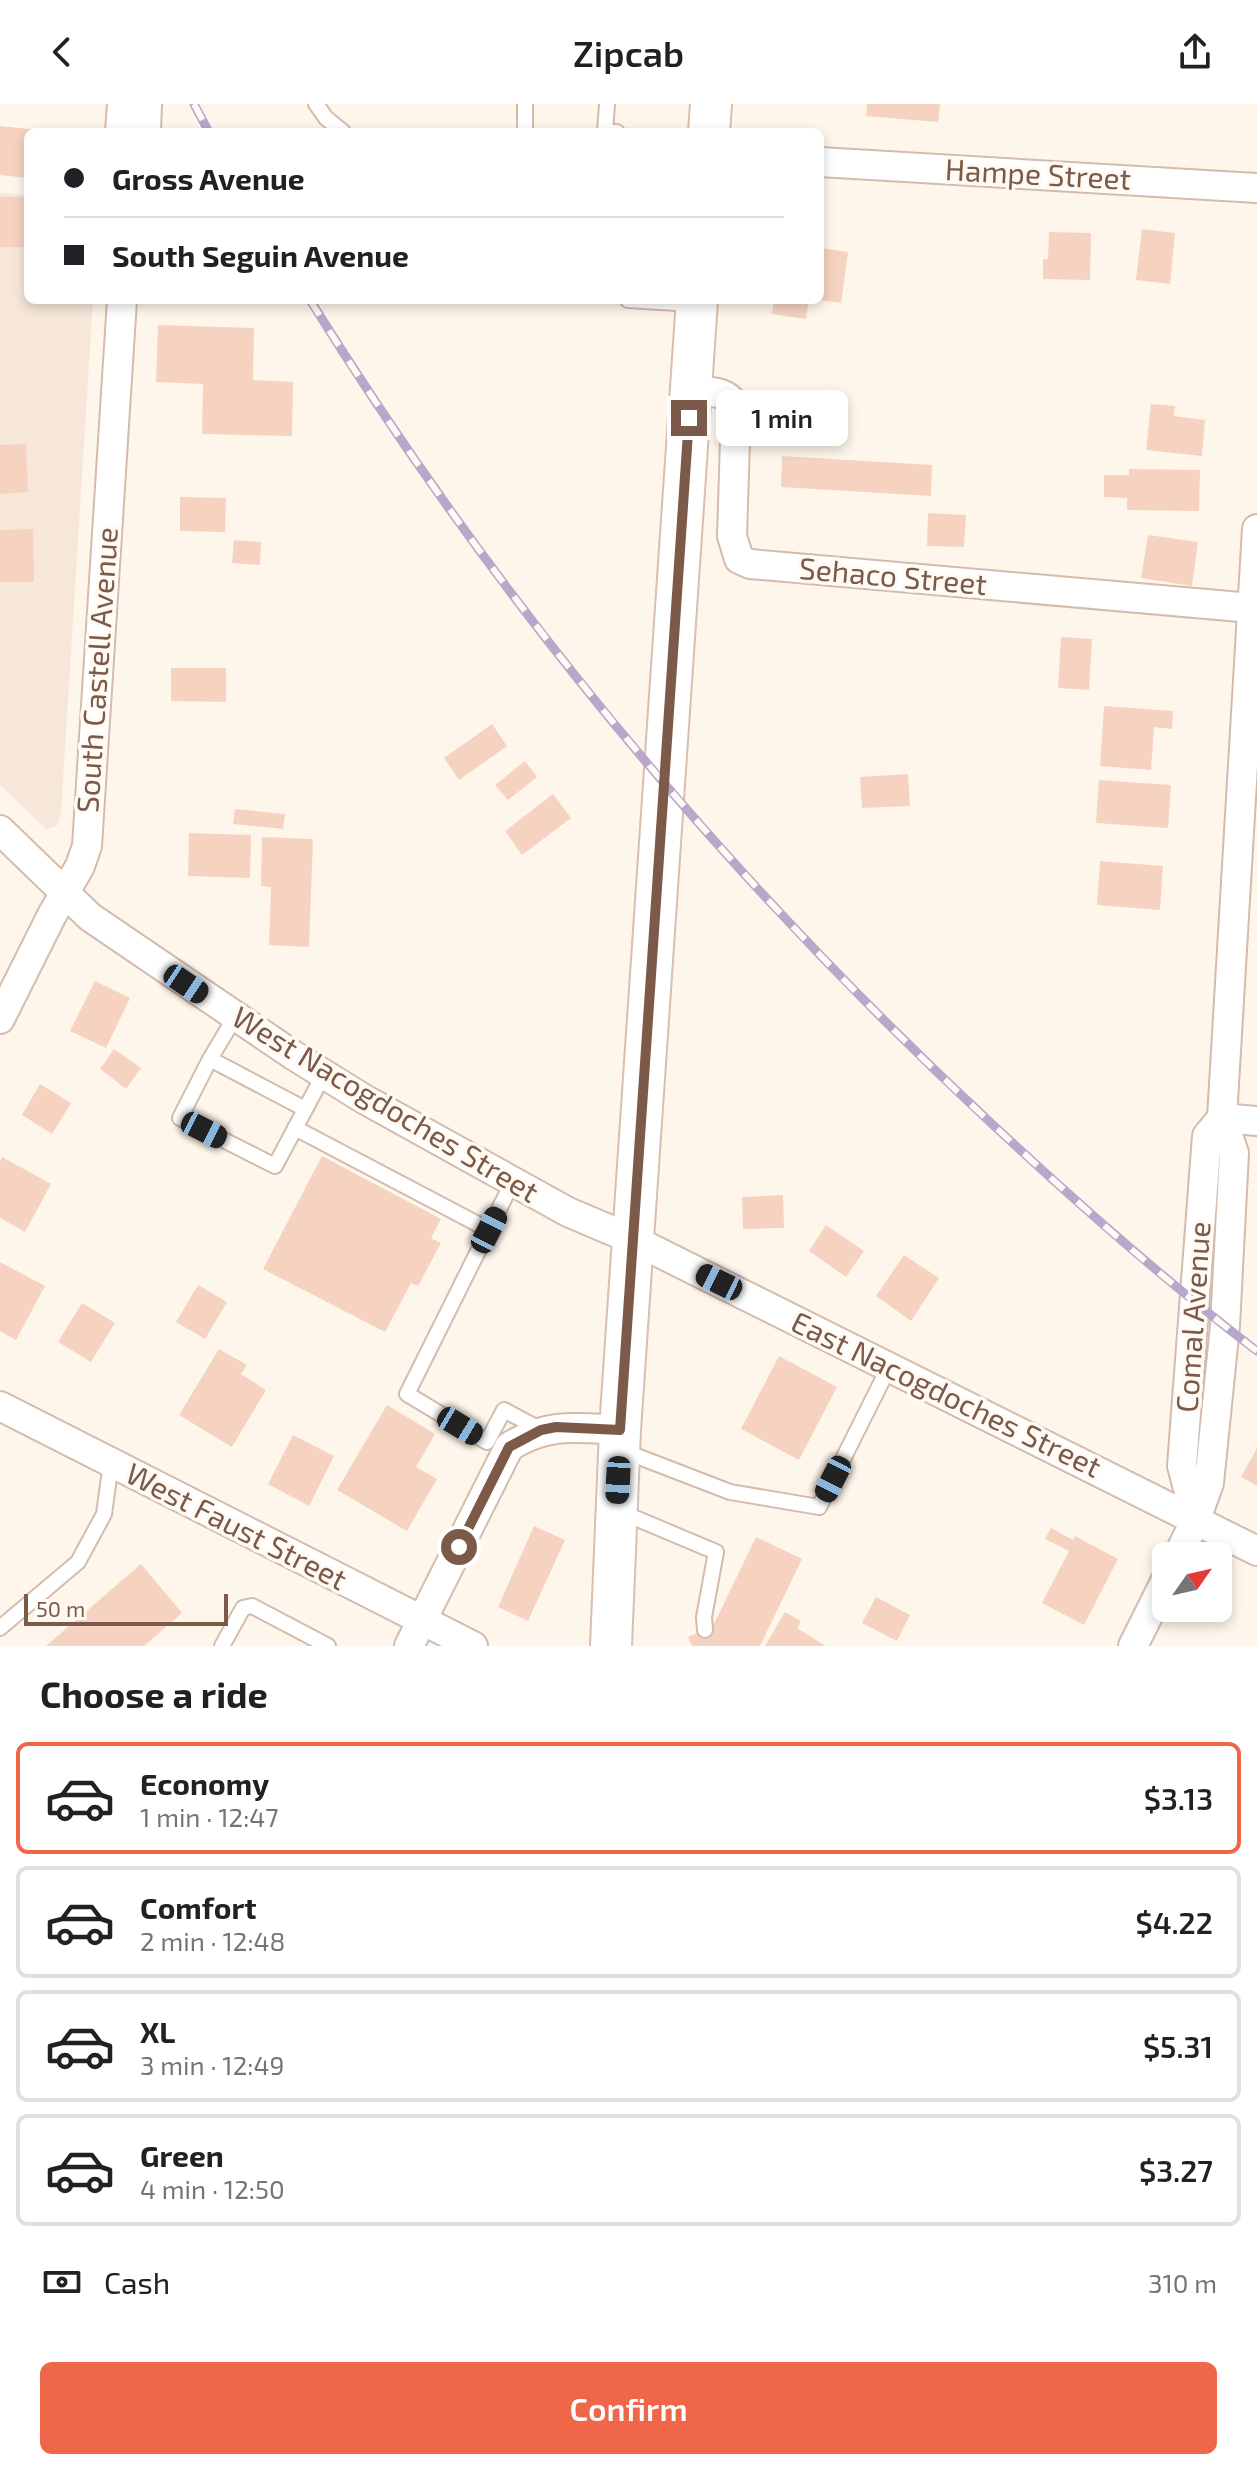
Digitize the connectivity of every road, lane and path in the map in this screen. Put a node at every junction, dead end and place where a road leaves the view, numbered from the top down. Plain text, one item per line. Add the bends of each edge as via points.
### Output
1 (122, 104) edge
2 (147, 104) edge
3 (316, 104) edge
4 (525, 104) edge
5 (607, 104) edge
6 (711, 104) edge
7 (120, 128) edge
8 (146, 128) edge
9 (338, 128) edge
10 (525, 128) edge
11 (604, 128) edge
12 (709, 128) edge
13 (824, 162) edge
14 (1257, 188) edge
15 (122, 304) edge
16 (697, 304) edge
17 (691, 391) junction
18 (1257, 529) edge
19 (1252, 608) junction
20 (0, 830) edge
21 (65, 892) junction
22 (235, 1017) junction
23 (0, 1019) edge
24 (210, 1059) junction
25 (324, 1074) junction
26 (305, 1109) junction
27 (1222, 1118) junction
28 (1257, 1121) edge
29 (295, 1128) junction
30 (513, 1181) junction
31 (489, 1230) junction
32 (634, 1240) junction
33 (889, 1367) junction
34 (0, 1406) edge
35 (541, 1430) junction
36 (620, 1440) junction
37 (111, 1463) junction
38 (617, 1511) junction
39 (1196, 1519) junction
40 (1185, 1542) edge
41 (1257, 1551) edge
42 (1152, 1608) edge
43 (704, 1623) dead end
44 (0, 1628) edge
45 (415, 1634) edge
46 (222, 1646) edge
47 (328, 1646) edge
48 (473, 1646) edge
49 (611, 1646) edge
50 (1133, 1646) edge

1 - 7 street
2 - 8 street
3 - 9 lane
4 - 10 lane
5 - 11 lane
6 - 12 main road
13 - 14 street, Hampe Street
15 - 21 street, South Castell Avenue via 88,833 80,866
16 - 17 main road
17 - 19 street, Sehaco Street via 722,393 736,409 732,536 739,559 750,564
17 - 32 main road
18 - 19 street, Comal Avenue
19 - 27 street, Comal Avenue
20 - 21 street, West Nacogdoches Street
21 - 22 street, West Nacogdoches Street via 90,917
21 - 23 street, South Castell Avenue
22 - 24 lane
22 - 25 street, West Nacogdoches Street
24 - 26 lane
24 - 29 lane via 180,1118 275,1166
25 - 26 lane
25 - 30 street, West Nacogdoches Street
26 - 29 lane
27 - 28 street
27 - 39 street, Comal Avenue via 1207,1136 1182,1466
29 - 31 lane
30 - 31 lane
30 - 32 street, West Nacogdoches Street
31 - 35 lane via 407,1394 487,1442 504,1410
32 - 33 street, East Nacogdoches Street
32 - 36 main road
33 - 36 lane via 819,1507 730,1492
33 - 39 street, East Nacogdoches Street
34 - 37 street, West Faust Street
35 - 36 street via 556,1427
35 - 45 street via 509,1447
36 - 38 main road
37 - 44 lane via 104,1514 78,1562
37 - 45 street, West Faust Street
38 - 43 lane via 716,1552
38 - 49 main road
39 - 40 street
39 - 41 street, East Nacogdoches Street
42 - 50 street
45 - 48 street, West Faust Street
46 - 47 lane via 243,1608 252,1606

